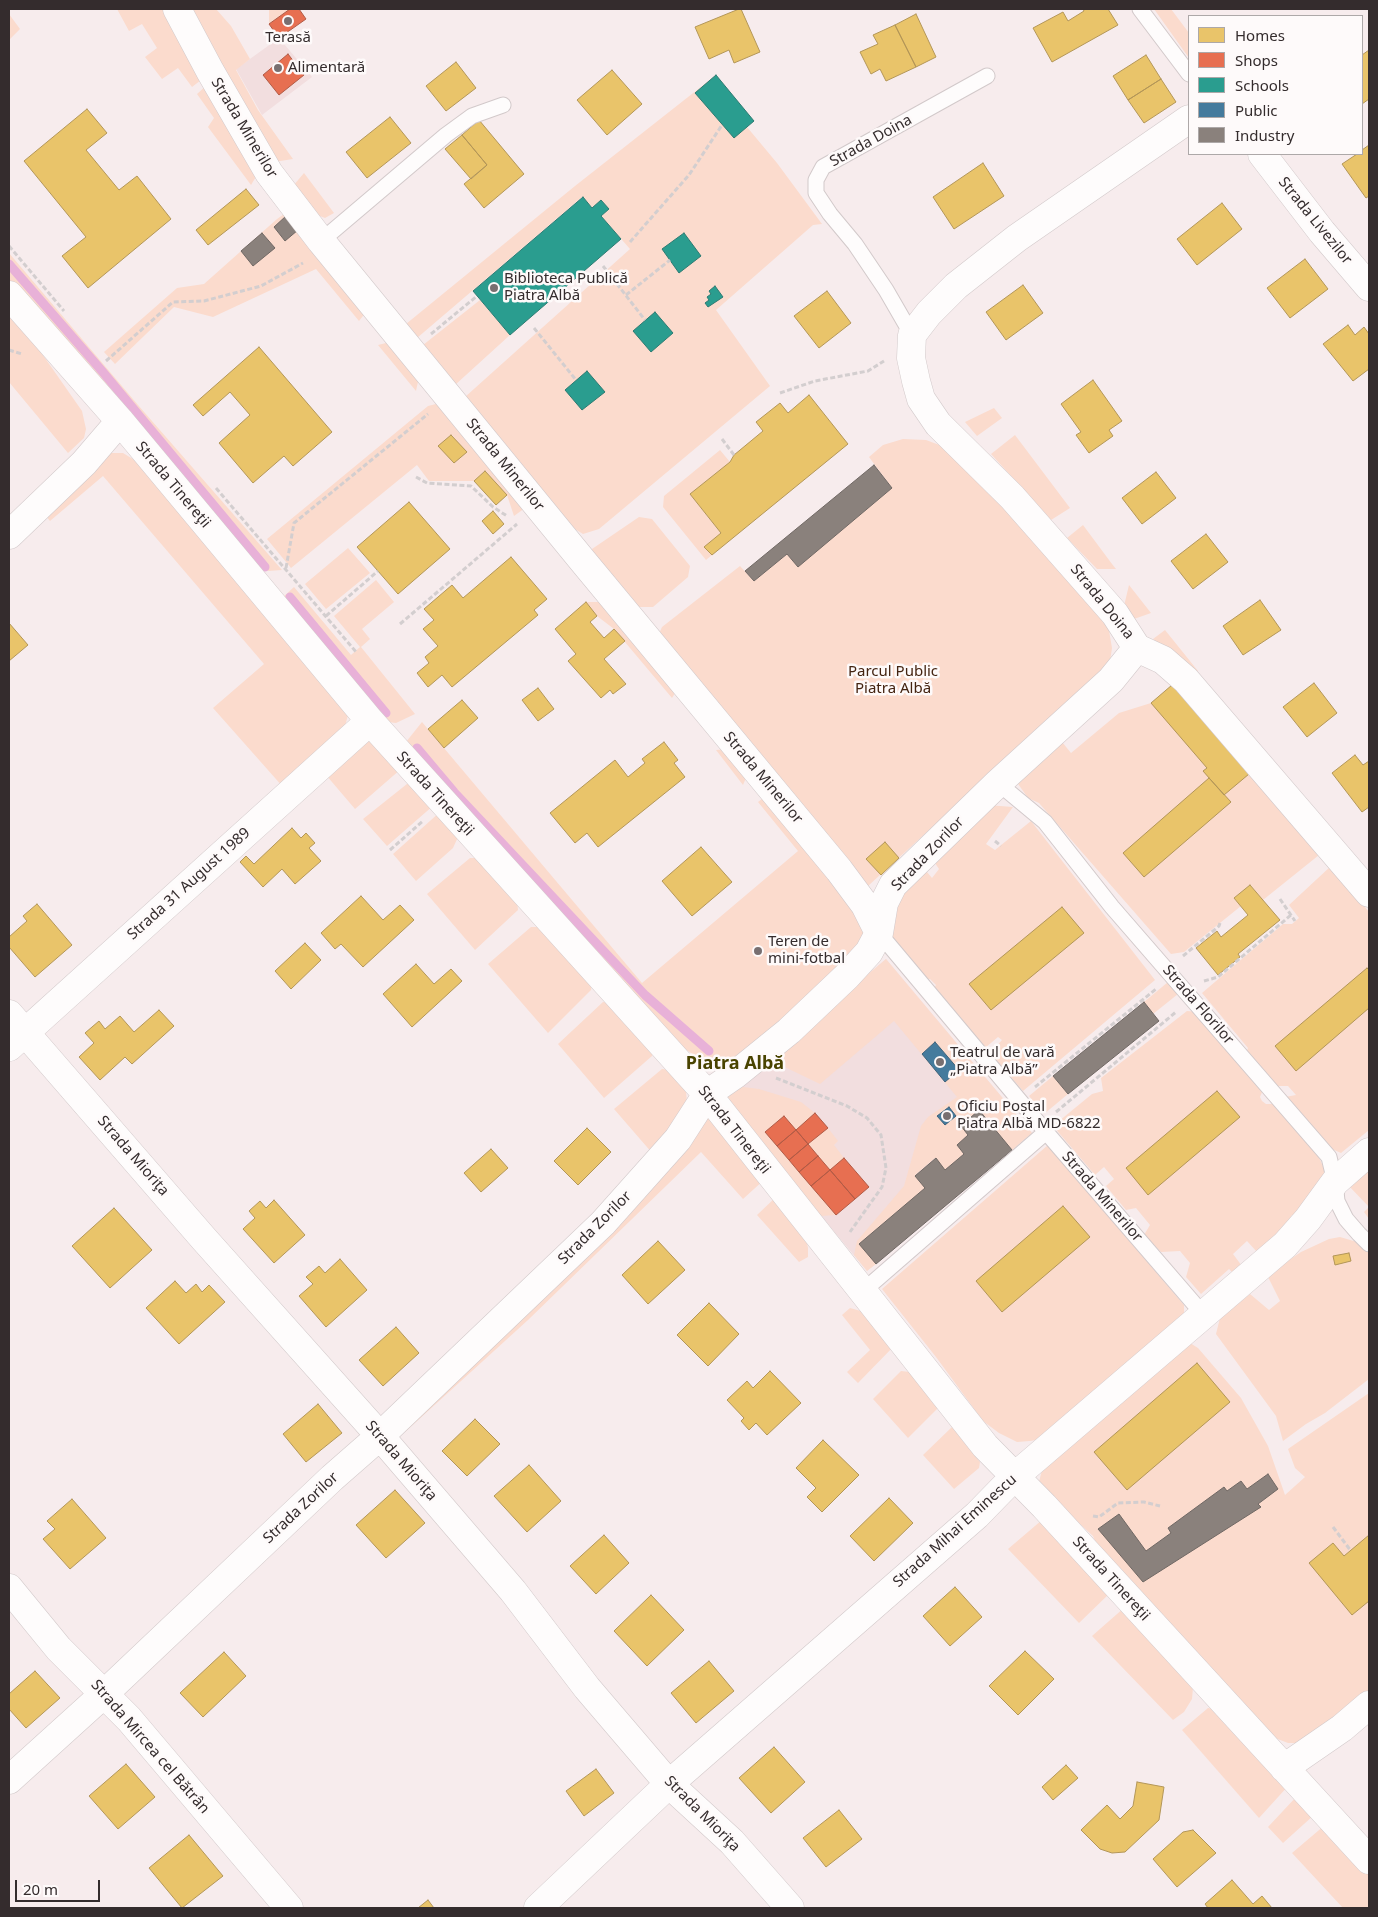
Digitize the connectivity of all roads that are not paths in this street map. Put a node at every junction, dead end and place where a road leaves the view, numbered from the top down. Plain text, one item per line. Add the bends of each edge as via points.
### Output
1 (178, 9) edge
2 (1140, 9) edge
3 (1188, 73) edge
4 (987, 76) dead end
5 (503, 105) dead end
6 (1188, 119) edge
7 (1263, 155) edge
8 (325, 245) junction
9 (1369, 287) edge
10 (9, 295) edge
11 (912, 340) junction
12 (120, 421) junction
13 (9, 535) edge
14 (1137, 648) junction
15 (370, 721) junction
16 (998, 783) junction
17 (1369, 893) edge
18 (879, 933) junction
19 (14, 1031) edge
20 (708, 1094) junction
21 (1043, 1129) junction
22 (1369, 1152) edge
23 (1335, 1182) junction
24 (1369, 1244) edge
25 (862, 1292) junction
26 (1204, 1314) junction
27 (380, 1436) junction
28 (1014, 1477) junction
29 (9, 1588) edge
30 (105, 1693) junction
31 (1369, 1705) edge
32 (1284, 1768) junction
33 (9, 1780) edge
34 (669, 1784) junction
35 (1369, 1860) edge
36 (288, 1908) edge
37 (538, 1908) edge
38 (790, 1908) edge

1 - 8 street, Strada Minerilor via 269,173
2 - 3 lane
4 - 11 lane, Strada Doina via 823,168 816,180 816,193 886,290
5 - 8 lane via 472,116 446,135
6 - 11 street via 1017,238 956,286 929,313
7 - 9 street, Strada Livezilor
8 - 18 street, Strada Minerilor via 839,870
10 - 12 street, Strada Tinereţii
11 - 14 street, Strada Doina via 911,358 921,400 938,424 1012,497 1115,614
12 - 13 street via 84,462
12 - 15 street, Strada Tinereţii
14 - 16 street, Strada Zorilor via 1111,680
14 - 17 street, Strada Doina via 1163,660 1186,680
15 - 19 street, Strada 31 August 1989
15 - 20 street, Strada Tinereţii
16 - 18 street, Strada Zorilor via 893,885 884,903
16 - 23 lane, Strada Florilor via 1045,822 1112,908 1329,1157
18 - 20 street, Strada Zorilor via 869,952 847,976 789,1031
18 - 21 lane, Strada Minerilor
19 - 27 street, Strada Mioriţa
20 - 25 street, Strada Tinereţii
20 - 27 street, Strada Zorilor via 678,1139 603,1223
21 - 25 lane
21 - 26 lane, Strada Minerilor
22 - 23 street, Strada Mihai Eminescu
23 - 24 lane, Strada Florilor via 1337,1201 1346,1219
23 - 26 street, Strada Mihai Eminescu via 1285,1245
25 - 28 street, Strada Tinereţii via 985,1446
26 - 28 street, Strada Mihai Eminescu
27 - 30 street, Strada Zorilor
27 - 34 street, Strada Mioriţa via 513,1591 587,1688
28 - 32 street, Strada Tinereţii
28 - 34 street, Strada Mihai Eminescu via 977,1515
29 - 30 street, Strada Mircea cel Bătrân via 59,1649
30 - 33 street, Strada Zorilor
30 - 36 street, Strada Mircea cel Bătrân
31 - 32 street
32 - 35 street, Strada Tinereţii
34 - 37 street, Strada Mihai Eminescu
34 - 38 street, Strada Mioriţa via 732,1842

